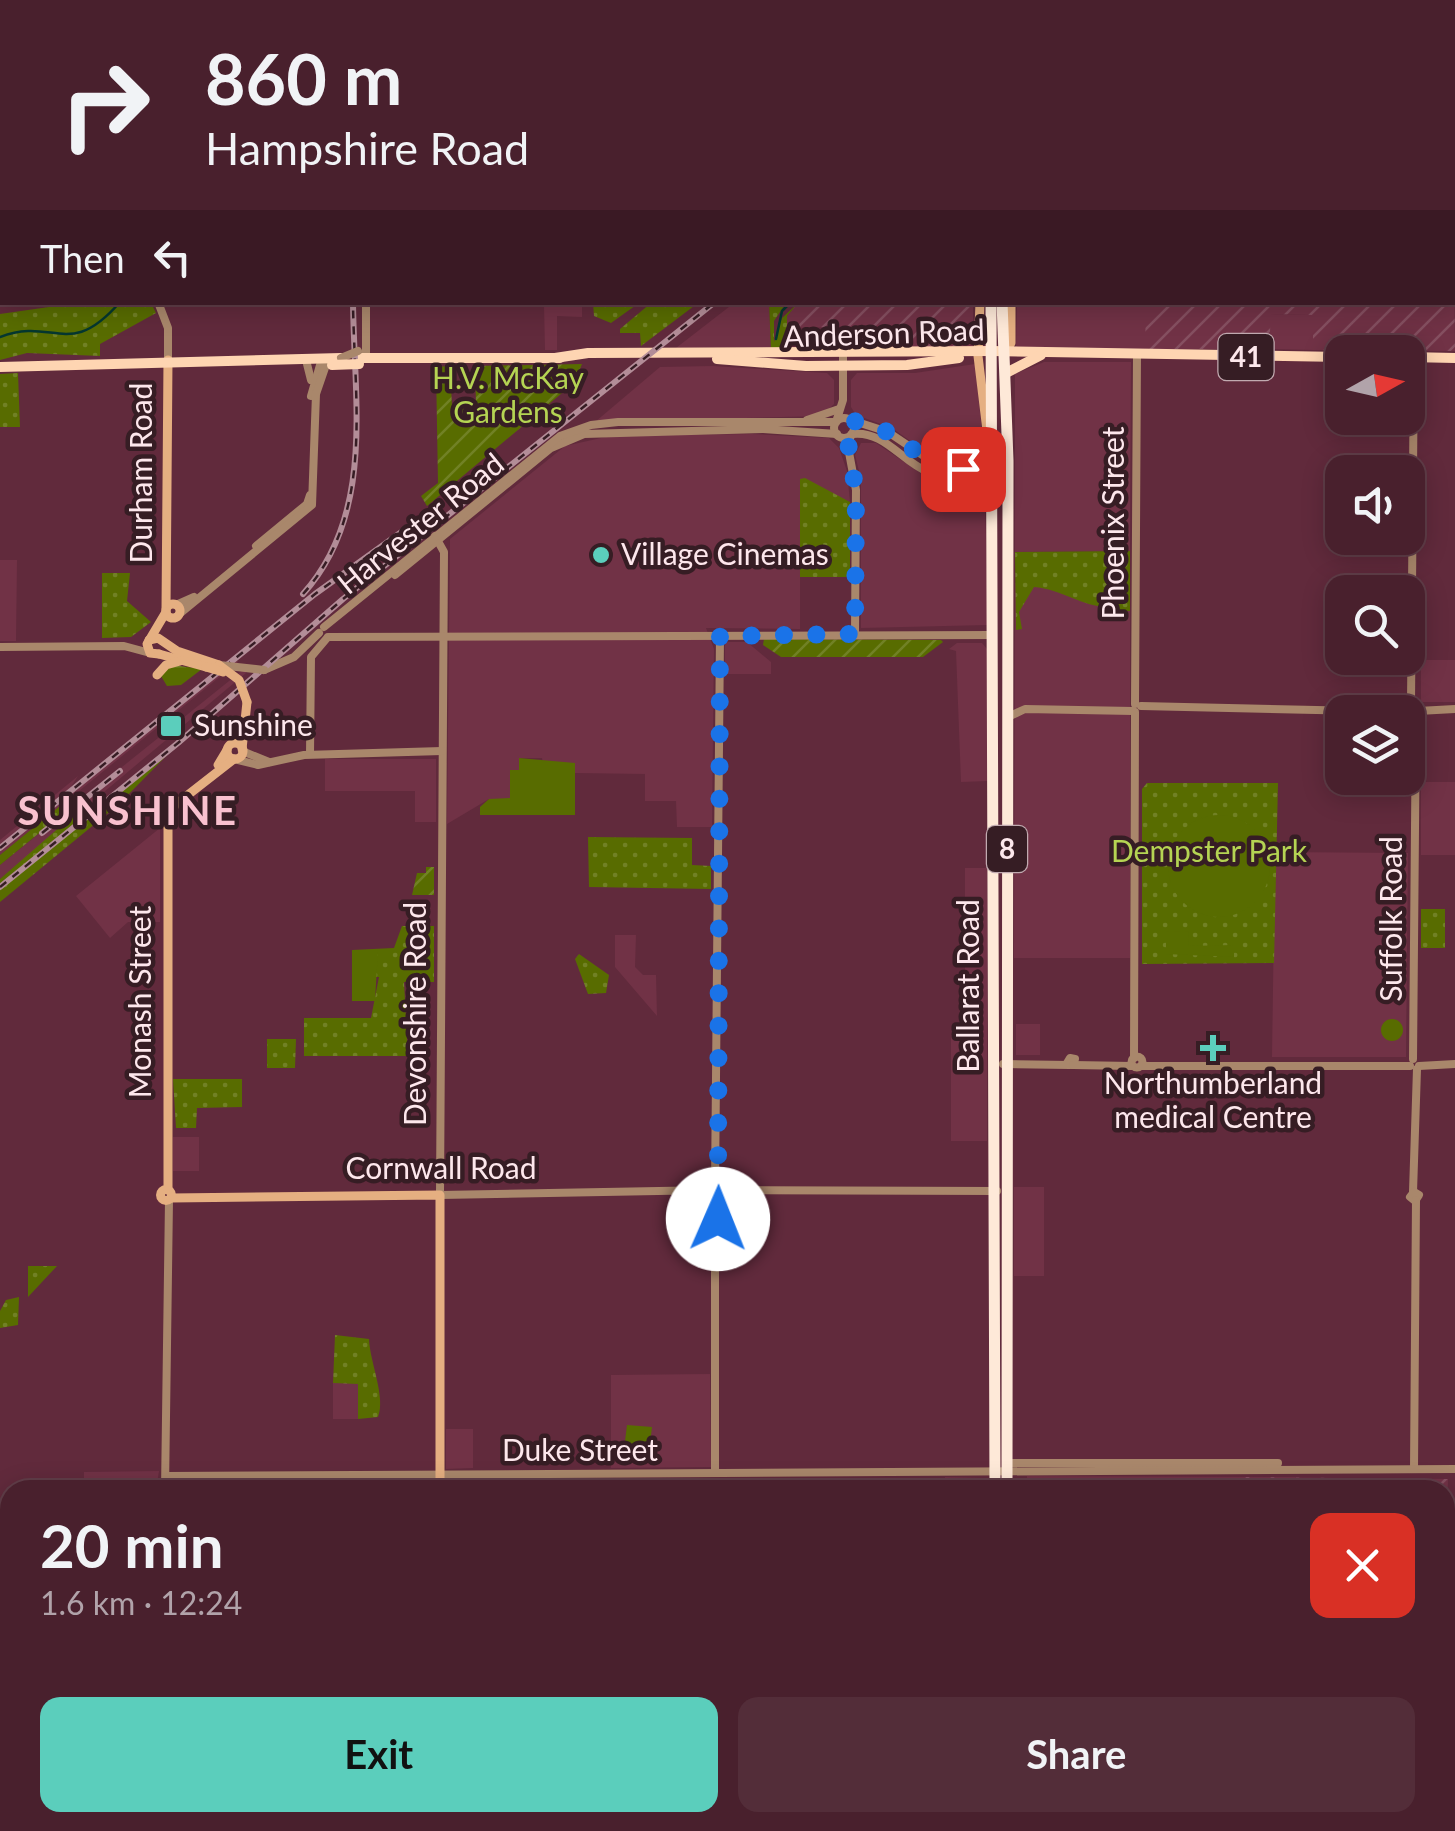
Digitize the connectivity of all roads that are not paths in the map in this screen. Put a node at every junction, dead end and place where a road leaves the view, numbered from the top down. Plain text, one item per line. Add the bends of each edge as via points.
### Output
1 (159, 305) edge
2 (366, 305) edge
3 (981, 305) edge
4 (992, 305) edge
5 (1001, 305) edge
6 (1011, 305) edge
7 (843, 353) junction
8 (987, 354) junction
9 (1042, 354) junction
10 (1137, 356) junction
11 (1325, 357) edge
12 (1425, 357) edge
13 (556, 358) junction
14 (1455, 358) edge
15 (364, 359) junction
16 (253, 361) junction
17 (330, 362) junction
18 (168, 363) junction
19 (308, 364) junction
20 (843, 366) junction
21 (0, 367) edge
22 (1006, 373) junction
23 (311, 390) junction
24 (841, 404) junction
25 (851, 420) junction
26 (803, 422) junction
27 (836, 422) junction
28 (837, 435) junction
29 (852, 435) junction
30 (1412, 435) edge
31 (313, 442) junction
32 (851, 460) junction
33 (997, 472) junction
34 (437, 538) junction
35 (172, 611) junction
36 (326, 632) junction
37 (855, 634) junction
38 (444, 635) junction
39 (700, 635) junction
40 (1000, 635) junction
41 (720, 636) junction
42 (149, 640) junction
43 (162, 641) junction
44 (124, 646) junction
45 (0, 647) edge
46 (155, 653) junction
47 (183, 660) junction
48 (212, 664) junction
49 (720, 673) junction
50 (158, 675) dead end
51 (994, 679) junction
52 (1008, 684) junction
53 (1414, 695) edge
54 (1008, 699) junction
55 (1025, 708) junction
56 (1137, 708) junction
57 (1325, 708) edge
58 (1425, 708) edge
59 (1455, 708) edge
60 (1008, 717) junction
61 (248, 724) junction
62 (242, 750) junction
63 (442, 751) junction
64 (231, 754) junction
65 (310, 754) junction
66 (269, 762) junction
67 (1414, 795) edge
68 (1137, 1061) junction
69 (1000, 1064) junction
70 (1415, 1064) junction
71 (1455, 1064) edge
72 (1000, 1190) junction
73 (718, 1193) junction
74 (440, 1194) junction
75 (167, 1195) junction
76 (1415, 1466) junction
77 (1003, 1468) junction
78 (1455, 1468) edge
79 (717, 1473) junction
80 (439, 1474) junction
81 (461, 1475) junction
82 (166, 1476) junction
83 (165, 1480) edge
84 (440, 1480) edge
85 (455, 1480) edge
86 (999, 1480) edge
87 (1005, 1480) edge

1 - 18 street via 168,328
2 - 15 street
3 - 8 main road
4 - 8 highway, Ballarat Road / 8
5 - 8 highway, Ballarat Road / 8
6 - 8 main road via 1011,343
7 - 8 main road, Anderson Road / 41
7 - 13 main road, Anderson Road / 41
7 - 20 street
8 - 9 main road, 41
8 - 20 main road, Anderson Road / 41
8 - 22 highway, Ballarat Road / 8
8 - 33 highway, Ballarat Road / 8
9 - 10 main road, 41
9 - 22 main road
10 - 11 main road, 41
10 - 56 street, Phoenix Street
12 - 14 main road
13 - 15 main road, Anderson Road / 41
13 - 20 main road, Anderson Road / 41
15 - 17 main road, Anderson Road / 41, bridge
16 - 17 main road, Anderson Road / 41
16 - 18 main road, Anderson Road / 41
16 - 19 main road, Anderson Road / 41
17 - 19 main road, Anderson Road / 41
17 - 23 street
17 - 31 street via 316,394
18 - 21 main road, Anderson Road / 41
18 - 35 main road, Durham Road via 166,581
19 - 23 street
20 - 24 street
22 - 33 highway, Ballarat Road / 8
23 - 31 street
24 - 25 street
24 - 26 street
24 - 27 street
25 - 27 street, Harvester Road
25 - 29 street
25 - 33 street via 888,432 934,464
26 - 27 street, Harvester Road
26 - 34 street, Harvester Road via 591,425 544,446
27 - 28 street
28 - 29 street, Harvester Road
28 - 32 street
28 - 34 street, Harvester Road via 763,429 584,434 551,448
29 - 32 street
29 - 33 street via 880,438 931,473
30 - 53 street, Suffolk Road
31 - 35 street via 308,503
32 - 37 street
33 - 40 highway, Ballarat Road / 8
33 - 40 highway, Ballarat Road / 8
34 - 36 street, Harvester Road
34 - 38 street, Devonshire Road via 444,552
35 - 42 main road
35 - 43 main road
36 - 38 street
36 - 48 street, Harvester Road, bridge via 288,662 264,670
36 - 65 street via 311,657
37 - 40 street
37 - 41 street
38 - 39 street
38 - 63 street, Devonshire Road
39 - 41 street
39 - 49 street via 714,645
40 - 51 highway, Ballarat Road / 8
40 - 52 highway, Ballarat Road / 8
41 - 49 street
42 - 43 main road
42 - 44 street
42 - 46 main road
43 - 46 main road
43 - 48 main road
44 - 45 street
44 - 46 street
46 - 47 main road
47 - 48 main road
47 - 50 main road
48 - 61 main road, bridge via 239,680
49 - 73 street
51 - 52 highway
51 - 69 highway, Ballarat Road / 8
52 - 54 highway, Ballarat Road / 8
54 - 55 street
54 - 60 highway, Ballarat Road / 8
55 - 56 street
55 - 60 street
56 - 57 street
56 - 68 street, Phoenix Street
58 - 59 street
60 - 69 highway, Ballarat Road / 8
61 - 62 main road
61 - 64 main road
62 - 64 main road via 236,744
62 - 66 street
63 - 65 street
63 - 74 street, Devonshire Road
64 - 66 street via 256,765
64 - 75 main road, Monash Street via 170,804 166,821
65 - 66 street
67 - 70 street, Suffolk Road
68 - 69 street
68 - 70 street
69 - 72 highway, Ballarat Road / 8
70 - 71 street
70 - 76 street, Suffolk Road
72 - 73 street, Cornwall Road
72 - 77 highway, Ballarat Road / 8
73 - 74 street, Cornwall Road
73 - 79 street
74 - 75 main road, Cornwall Road
74 - 80 main road, Devonshire Road
75 - 82 street, Monash Street
76 - 77 street, Duke Street
76 - 78 street, Duke Street
77 - 79 street, Duke Street
77 - 86 highway, Ballarat Road / 8
77 - 87 highway, Ballarat Road / 8
79 - 81 street, Duke Street
80 - 81 street, Duke Street
80 - 82 street, Duke Street
80 - 84 main road, Devonshire Road
81 - 85 street
82 - 83 street, Monash Street

